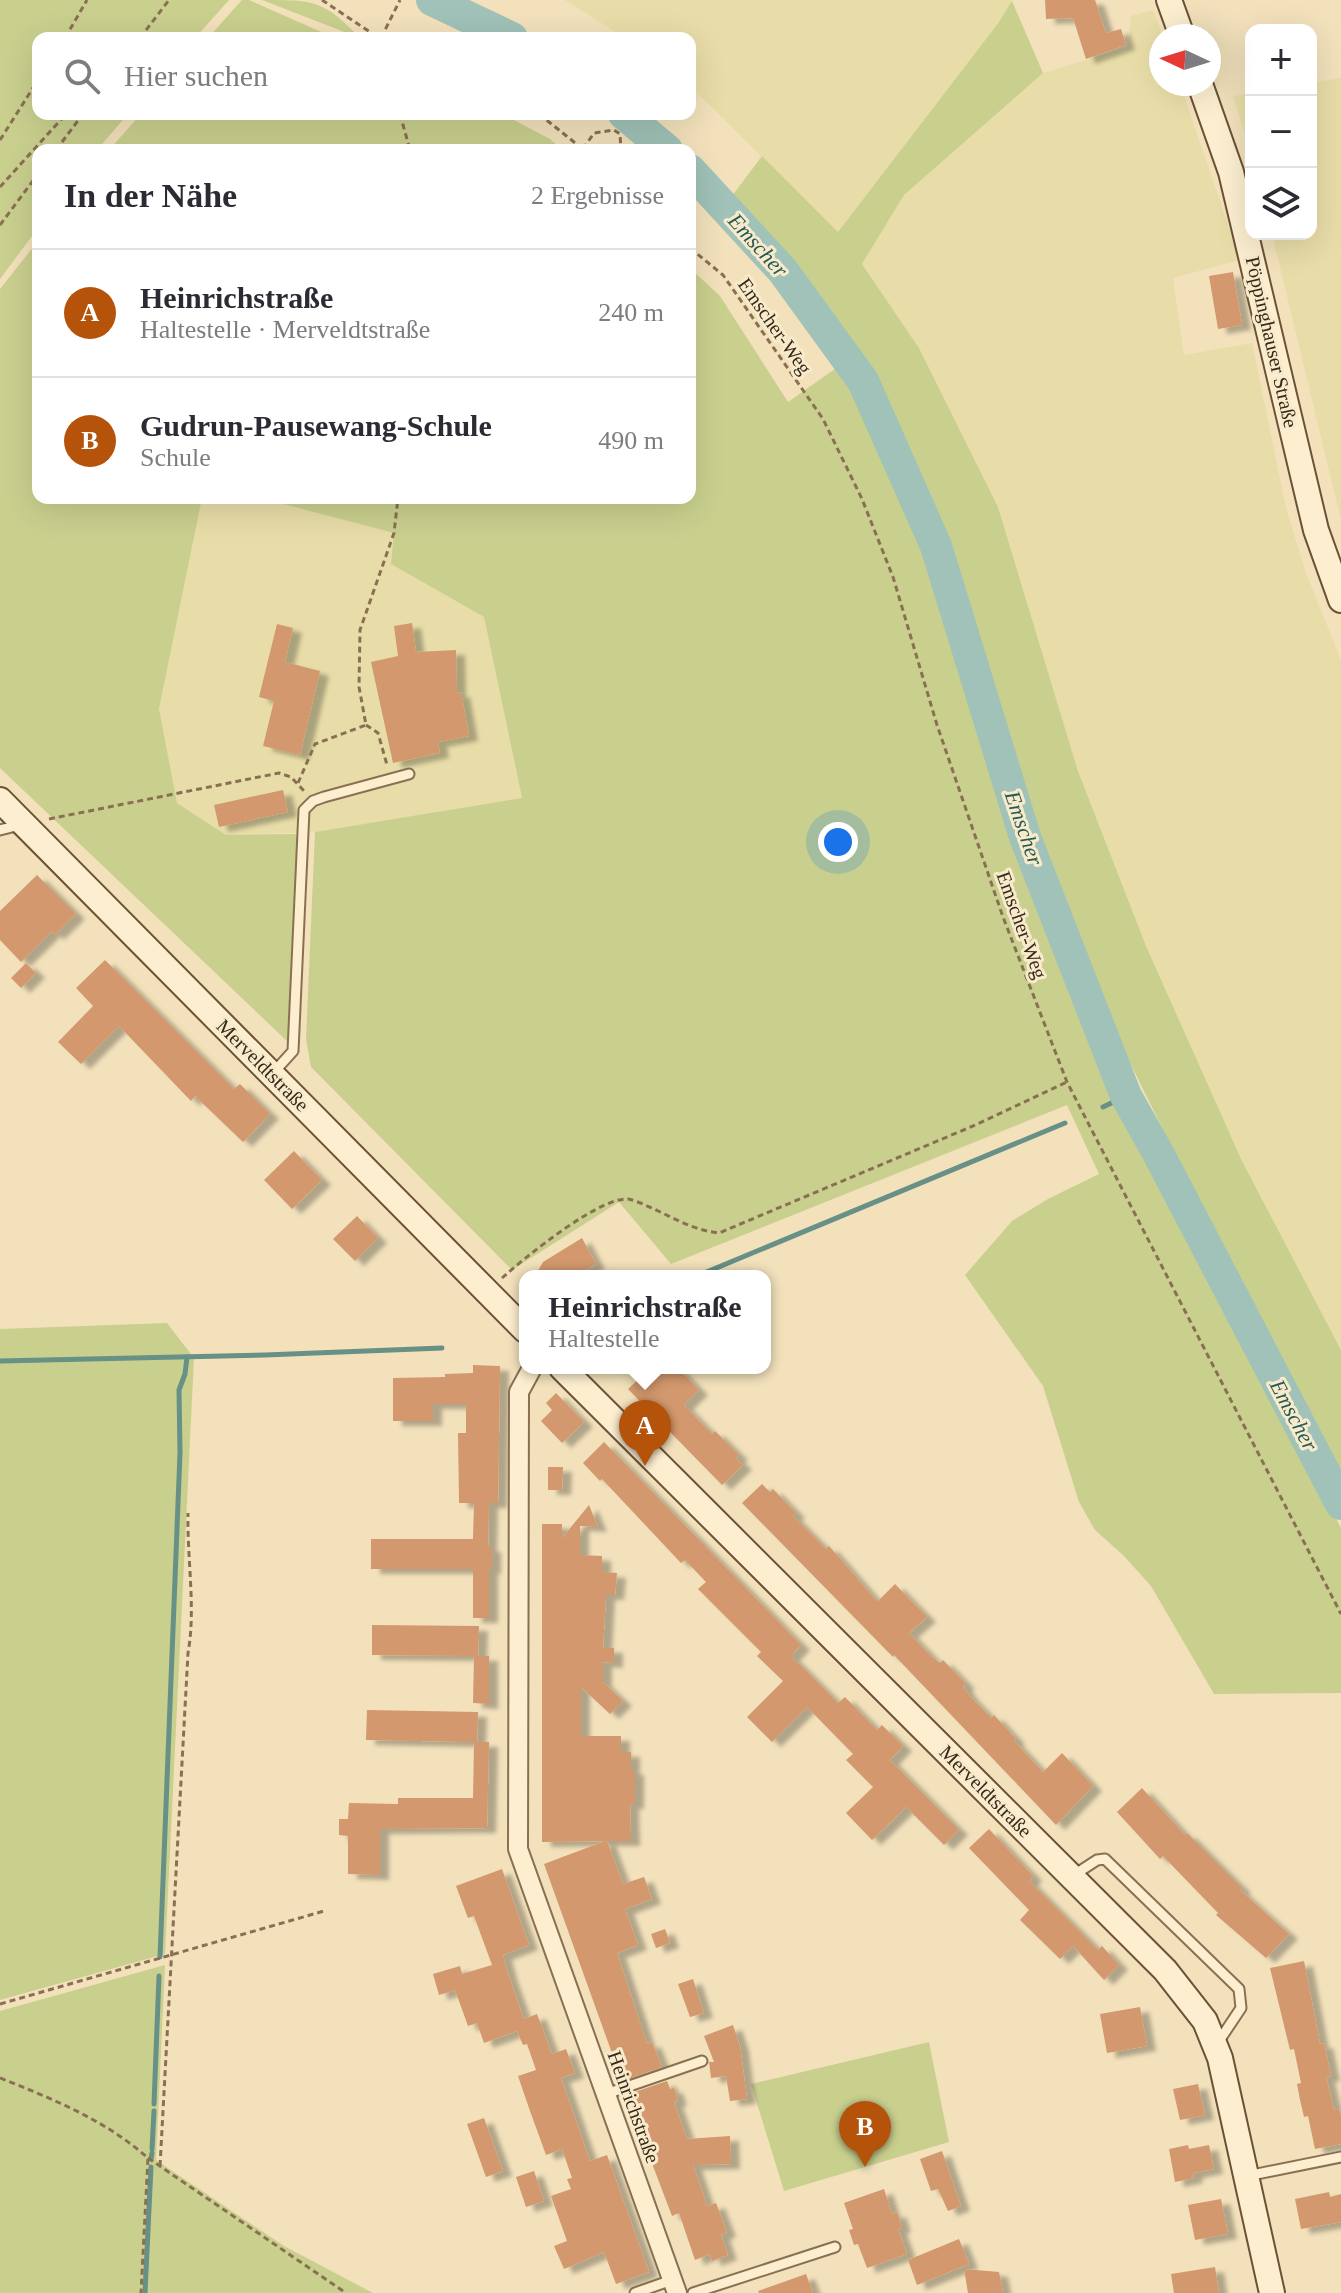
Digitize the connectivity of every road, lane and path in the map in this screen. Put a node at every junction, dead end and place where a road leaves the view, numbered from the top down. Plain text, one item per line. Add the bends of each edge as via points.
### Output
1 (87, 0) edge
2 (169, 0) edge
3 (322, 0) edge
4 (400, 0) edge
5 (1169, 0) edge
6 (1178, 24) edge
7 (68, 32) edge
8 (145, 32) edge
9 (373, 32) edge
10 (384, 32) edge
11 (32, 89) edge
12 (1204, 96) edge
13 (61, 120) edge
14 (78, 120) edge
15 (402, 120) edge
16 (547, 120) edge
17 (0, 140) edge
18 (39, 144) edge
19 (60, 144) edge
20 (408, 144) edge
21 (578, 144) edge
22 (587, 144) edge
23 (621, 144) edge
24 (32, 152) edge
25 (32, 182) edge
26 (0, 187) edge
27 (0, 225) edge
28 (696, 253) edge
29 (397, 504) edge
30 (1341, 600) edge
31 (366, 725) junction
32 (409, 774) dead end
33 (391, 779) junction
34 (298, 783) junction
35 (0, 800) edge
36 (313, 801) junction
37 (12, 827) edge
38 (272, 1075) junction
39 (1067, 1082) junction
40 (487, 1290) junction
41 (519, 1324) edge
42 (529, 1374) edge
43 (568, 1374) edge
44 (188, 1513) dead end
45 (1341, 1614) edge
46 (1071, 1876) junction
47 (324, 1911) dead end
48 (172, 1956) junction
49 (0, 2004) edge
50 (1215, 2047) junction
51 (702, 2061) dead end
52 (0, 2078) edge
53 (606, 2094) junction
54 (1341, 2157) edge
55 (148, 2158) junction
56 (160, 2166) junction
57 (1247, 2176) junction
58 (835, 2247) dead end
59 (674, 2287) edge
60 (141, 2293) edge
61 (346, 2293) edge
62 (635, 2293) edge
63 (693, 2293) edge
64 (1271, 2293) edge

1 - 7 path
2 - 8 path
3 - 9 path
4 - 10 path
5 - 6 main road
11 - 17 path
12 - 30 main road, Pöppinghauser Straße via 1231,172 1316,530
13 - 18 path
14 - 19 path
15 - 20 path
16 - 21 path
22 - 23 path via 594,133 614,130
24 - 26 path
25 - 27 path
28 - 39 path, Emscher-Weg via 723,275 823,419 862,499 893,577 997,902
29 - 31 path via 394,533 360,630 359,687
31 - 33 path via 378,733
31 - 34 path via 315,744
32 - 33 lane
33 - 36 lane
34 - 36 path
34 - 37 path via 279,773
35 - 37 main road, Merveldtstraße
36 - 38 lane via 304,810 293,1051
37 - 38 main road, Merveldtstraße
38 - 40 main road, Merveldtstraße
39 - 40 path via 719,1233 628,1198 613,1200 569,1226
39 - 45 path, Emscher-Weg
40 - 41 main road, Merveldtstraße
42 - 53 street, Heinrichstraße via 519,1392 518,1849
43 - 46 main road, Merveldtstraße
44 - 48 path via 192,1631
46 - 50 main road, Merveldtstraße via 1165,1970 1205,2021
46 - 50 lane via 1105,1859 1239,1989 1241,2008
47 - 48 path
48 - 49 path
48 - 56 path
50 - 57 main road, Merveldtstraße
51 - 53 lane
52 - 55 path via 97,2120
53 - 59 street, Heinrichstraße
54 - 57 lane
55 - 56 path
55 - 60 path
56 - 61 path
57 - 64 main road, Merveldtstraße
58 - 63 lane
59 - 62 lane

